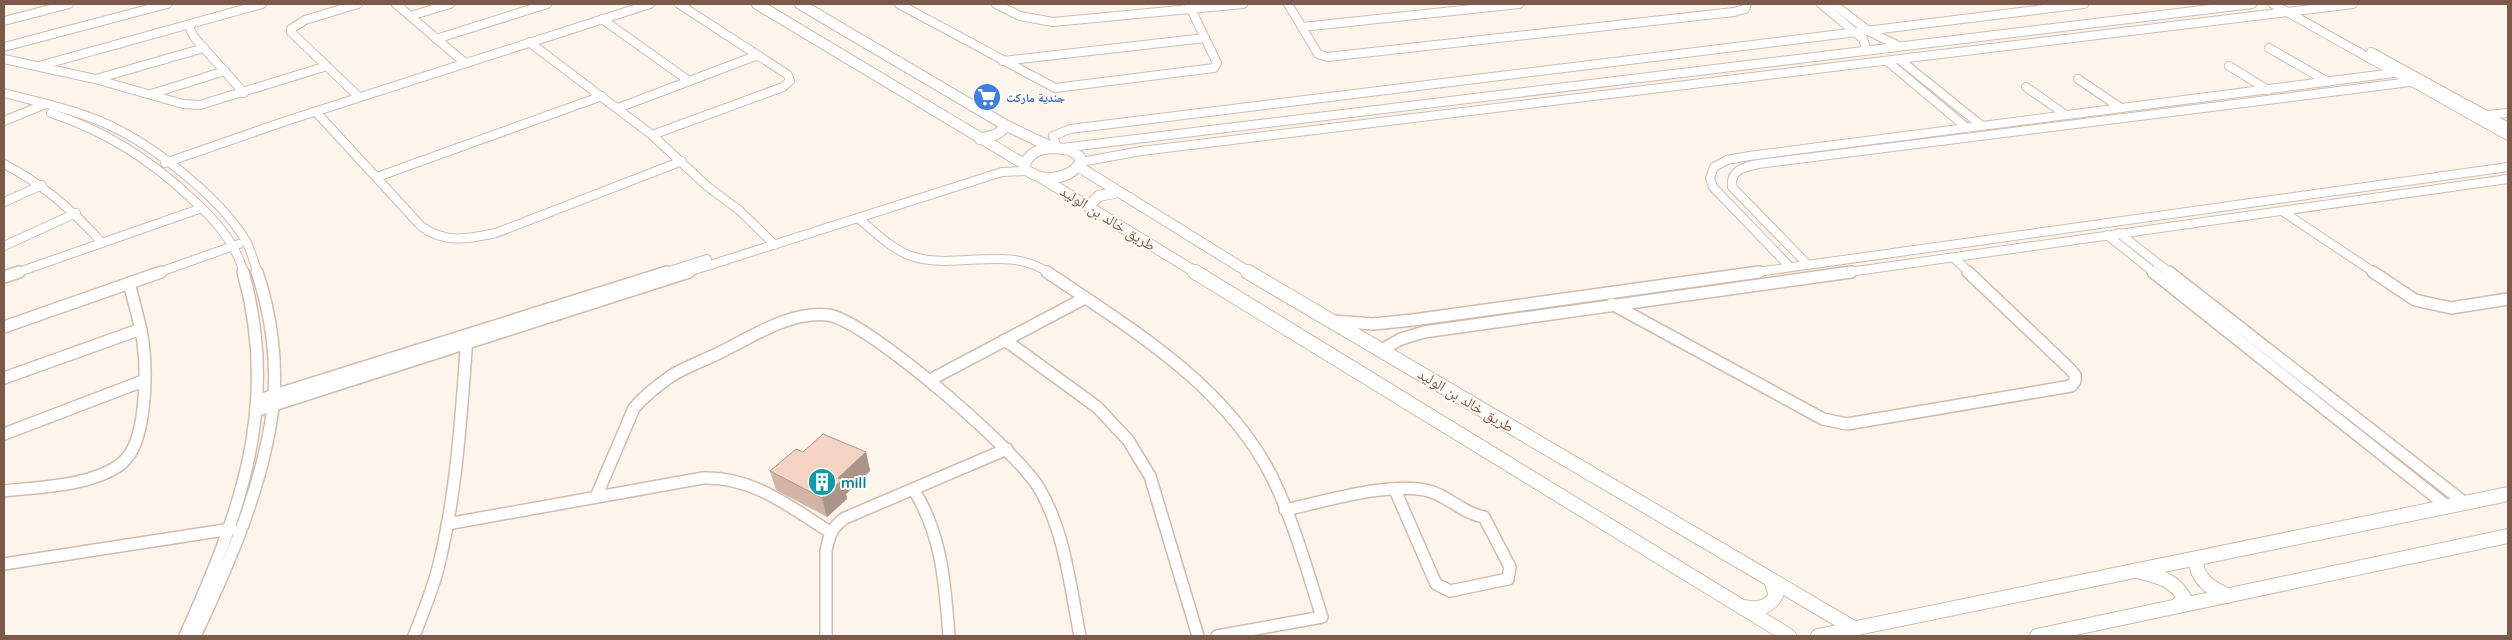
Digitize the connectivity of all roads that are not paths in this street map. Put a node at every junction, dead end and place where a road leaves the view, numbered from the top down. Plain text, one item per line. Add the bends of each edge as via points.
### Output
1 (69, 4) edge
2 (167, 4) edge
3 (262, 4) edge
4 (358, 4) edge
5 (396, 4) edge
6 (450, 4) edge
7 (547, 4) edge
8 (650, 4) edge
9 (679, 4) edge
10 (757, 4) edge
11 (800, 4) edge
12 (899, 4) edge
13 (996, 4) edge
14 (1008, 4) edge
15 (1198, 4) edge
16 (1242, 4) edge
17 (1288, 4) edge
18 (1519, 4) edge
19 (1747, 4) edge
20 (1820, 4) edge
21 (1833, 4) edge
22 (2084, 4) edge
23 (2252, 4) edge
24 (2273, 4) edge
25 (2353, 4) edge
26 (1190, 7) edge
27 (2285, 8) edge
28 (2296, 11) junction
29 (410, 16) junction
30 (602, 19) junction
31 (4, 21) edge
32 (188, 25) junction
33 (1302, 27) junction
34 (1868, 31) junction
35 (1857, 33) junction
36 (436, 38) junction
37 (1204, 38) junction
38 (530, 42) junction
39 (1898, 46) junction
40 (4, 48) edge
41 (204, 48) junction
42 (2270, 48) dead end
43 (1866, 49) junction
44 (758, 55) junction
45 (4, 59) edge
46 (1900, 60) junction
47 (1003, 61) junction
48 (1887, 62) junction
49 (464, 63) junction
50 (327, 66) junction
51 (2229, 66) dead end
52 (38, 67) junction
53 (225, 71) junction
54 (2394, 73) junction
55 (95, 79) junction
56 (2078, 79) dead end
57 (690, 81) junction
58 (2328, 82) junction
59 (2410, 82) junction
60 (2026, 87) dead end
61 (2268, 90) junction
62 (244, 92) junction
63 (4, 93) edge
64 (150, 94) junction
65 (602, 96) junction
66 (360, 97) junction
67 (4, 100) edge
68 (39, 106) junction
69 (618, 108) junction
70 (2121, 108) junction
71 (316, 112) junction
72 (2090, 112) junction
73 (2508, 113) edge
74 (2066, 115) junction
75 (2487, 115) junction
76 (4, 121) edge
77 (2101, 121) junction
78 (1007, 126) junction
79 (1982, 126) junction
80 (2508, 127) edge
81 (1967, 128) junction
82 (652, 135) junction
83 (2508, 136) edge
84 (980, 139) junction
85 (1857, 142) junction
86 (1057, 148) junction
87 (1867, 150) junction
88 (682, 160) junction
89 (169, 162) junction
90 (4, 164) edge
91 (1080, 164) junction
92 (157, 166) junction
93 (1025, 167) junction
94 (2508, 167) edge
95 (377, 177) junction
96 (1040, 177) junction
97 (2508, 179) edge
98 (42, 185) junction
99 (1118, 192) junction
100 (4, 202) edge
101 (1088, 206) junction
102 (202, 208) junction
103 (2282, 211) junction
104 (76, 212) junction
105 (858, 218) junction
106 (2119, 233) junction
107 (2107, 235) junction
108 (246, 241) junction
109 (102, 243) junction
110 (772, 243) junction
111 (4, 246) edge
112 (233, 246) junction
113 (1954, 258) junction
114 (1808, 265) junction
115 (1790, 267) junction
116 (4, 277) edge
117 (129, 283) junction
118 (1085, 298) junction
119 (2508, 300) edge
120 (1612, 304) junction
121 (1473, 312) junction
122 (1332, 320) junction
123 (1480, 324) junction
124 (4, 327) edge
125 (141, 329) junction
126 (466, 340) junction
127 (1005, 340) junction
128 (1381, 350) junction
129 (4, 378) edge
130 (930, 380) junction
131 (143, 381) junction
132 (273, 401) junction
133 (258, 405) junction
134 (4, 434) edge
135 (1007, 449) junction
136 (914, 490) junction
137 (1395, 490) junction
138 (4, 491) edge
139 (2508, 494) edge
140 (596, 497) junction
141 (2466, 503) junction
142 (2448, 506) junction
143 (1285, 510) junction
144 (447, 524) junction
145 (231, 528) junction
146 (830, 532) junction
147 (2508, 536) edge
148 (2196, 558) junction
149 (4, 564) edge
150 (2136, 571) junction
151 (1771, 580) junction
152 (2228, 596) junction
153 (1739, 606) junction
154 (2177, 606) junction
155 (1855, 629) junction
156 (184, 636) edge
157 (195, 636) edge
158 (414, 636) edge
159 (826, 636) edge
160 (950, 636) edge
161 (1080, 636) edge
162 (1198, 636) edge
163 (1217, 636) edge
164 (1789, 636) edge
165 (1818, 636) edge
166 (2037, 636) edge

1 - 31 street
2 - 40 street
3 - 32 street
4 - 50 street via 305,20 291,29
5 - 29 street
6 - 29 street
7 - 36 street
8 - 30 street
9 - 44 street
10 - 84 street
11 - 78 street
12 - 47 street
13 - 26 street via 1020,16 1053,22
14 - 26 street via 1025,12 1056,17
15 - 26 street
16 - 26 street
17 - 33 street
18 - 33 street
19 - 33 street via 1734,12 1327,57 1318,54
20 - 35 street
21 - 34 street
22 - 34 street
23 - 39 street
24 - 27 street
25 - 28 street
26 - 37 street
27 - 28 street
27 - 46 street
27 - 54 street
28 - 75 street
29 - 36 street
30 - 38 street
30 - 57 street
32 - 41 street
32 - 52 street
34 - 35 street
34 - 39 street
35 - 43 street
35 - 86 street via 1070,129 1053,136
36 - 49 street
37 - 47 street
37 - 47 street via 1217,63 1217,67 1211,70 1066,88 1055,88
38 - 49 street
38 - 65 street
39 - 43 street
41 - 53 street
41 - 55 street
42 - 58 street
43 - 86 street
44 - 57 street
44 - 82 street via 788,75 788,84
45 - 52 street
46 - 48 street
46 - 79 street
48 - 81 street
48 - 91 street via 1150,150
49 - 66 street
50 - 62 street
50 - 66 street
51 - 61 street
52 - 55 street
53 - 62 street
53 - 64 street
54 - 58 street
54 - 59 street
55 - 64 street
56 - 70 street
57 - 69 street
58 - 61 street
59 - 77 street
59 - 83 street
60 - 74 street
61 - 70 street
62 - 64 street via 200,105 183,104
63 - 68 street
65 - 69 street
65 - 95 street
66 - 71 street
67 - 68 street
68 - 76 street
68 - 89 street via 73,112 117,128
68 - 92 street via 94,128
69 - 82 street
70 - 72 street
71 - 89 street
71 - 95 street
72 - 74 street
72 - 77 street
73 - 75 street
74 - 79 street
75 - 80 street
77 - 87 street
78 - 84 street via 997,134
78 - 86 street
79 - 81 street
81 - 85 street
82 - 88 street
84 - 93 street
85 - 87 street
85 - 115 street via 1732,159 1717,164 1711,170 1709,178 1713,187
86 - 91 street, طريق خالد بن الوليد via 1076,153
86 - 93 street via 1029,155
87 - 114 street via 1758,164 1739,170 1730,179 1738,196
88 - 95 street via 496,233 471,239 431,235
88 - 110 street
89 - 92 street
89 - 108 street via 215,203
90 - 98 street
91 - 96 street via 1067,175
91 - 99 street, طريق خالد بن الوليد
92 - 102 street
93 - 96 street, طريق خالد بن الوليد
93 - 105 street
93 - 110 street via 991,170
94 - 114 street
96 - 101 street, طريق خالد بن الوليد
97 - 103 street
98 - 100 street
98 - 104 street
99 - 101 street via 1099,196
99 - 122 street, طريق خالد بن الوليد
101 - 153 street, طريق خالد بن الوليد
102 - 109 street
102 - 112 street
103 - 106 street
103 - 119 street via 2415,300 2451,308
104 - 109 street
104 - 111 street
105 - 110 street
105 - 118 street via 911,256 1028,261
106 - 107 street
106 - 141 street
107 - 113 street
107 - 142 street
108 - 112 street
108 - 132 street via 267,310
109 - 116 street
110 - 126 street
112 - 117 street
112 - 133 street via 246,280 255,321
113 - 120 street
113 - 120 street via 2075,374 2076,381 2071,386 1858,423 1835,423
114 - 115 street
115 - 121 street
117 - 124 street
117 - 125 street
118 - 127 street
118 - 143 street via 1171,358 1213,394 1264,462
120 - 123 street
121 - 122 street via 1373,324
121 - 123 street
122 - 128 street, طريق خالد بن الوليد
123 - 128 street via 1424,332
125 - 129 street
125 - 131 street
126 - 132 street
126 - 144 street via 457,468
127 - 130 street
127 - 162 street via 1097,408 1128,440 1150,476
128 - 151 street, طريق خالد بن الوليد
130 - 135 street
130 - 140 street via 844,319 827,314 797,316 673,375 644,396 634,408
131 - 134 street
131 - 138 street via 135,444 132,453 122,463 92,477
132 - 133 street
132 - 157 street via 255,489 218,587
133 - 145 street via 242,493
135 - 136 street
135 - 161 street via 1039,488 1060,535
136 - 146 street via 845,518
136 - 160 street via 931,519 940,544
137 - 137 street via 1424,489 1450,500 1463,513 1484,517 1512,571 1508,579 1450,591 1436,584
137 - 143 street
139 - 141 street
140 - 144 street
140 - 146 street via 703,478 732,479 756,487
141 - 142 street
142 - 148 street
143 - 163 street via 1322,617
144 - 158 street via 436,573
145 - 149 street
145 - 156 street
146 - 159 street via 826,548
147 - 152 street
148 - 150 street
148 - 152 street via 2195,566 2203,582
150 - 154 street via 2156,576 2175,586 2184,598
150 - 155 street
151 - 153 street via 1776,595 1771,604 1760,608
151 - 155 street, طريق خالد بن الوليد
152 - 154 street
153 - 164 street, طريق خالد بن الوليد
154 - 166 street
155 - 165 street

